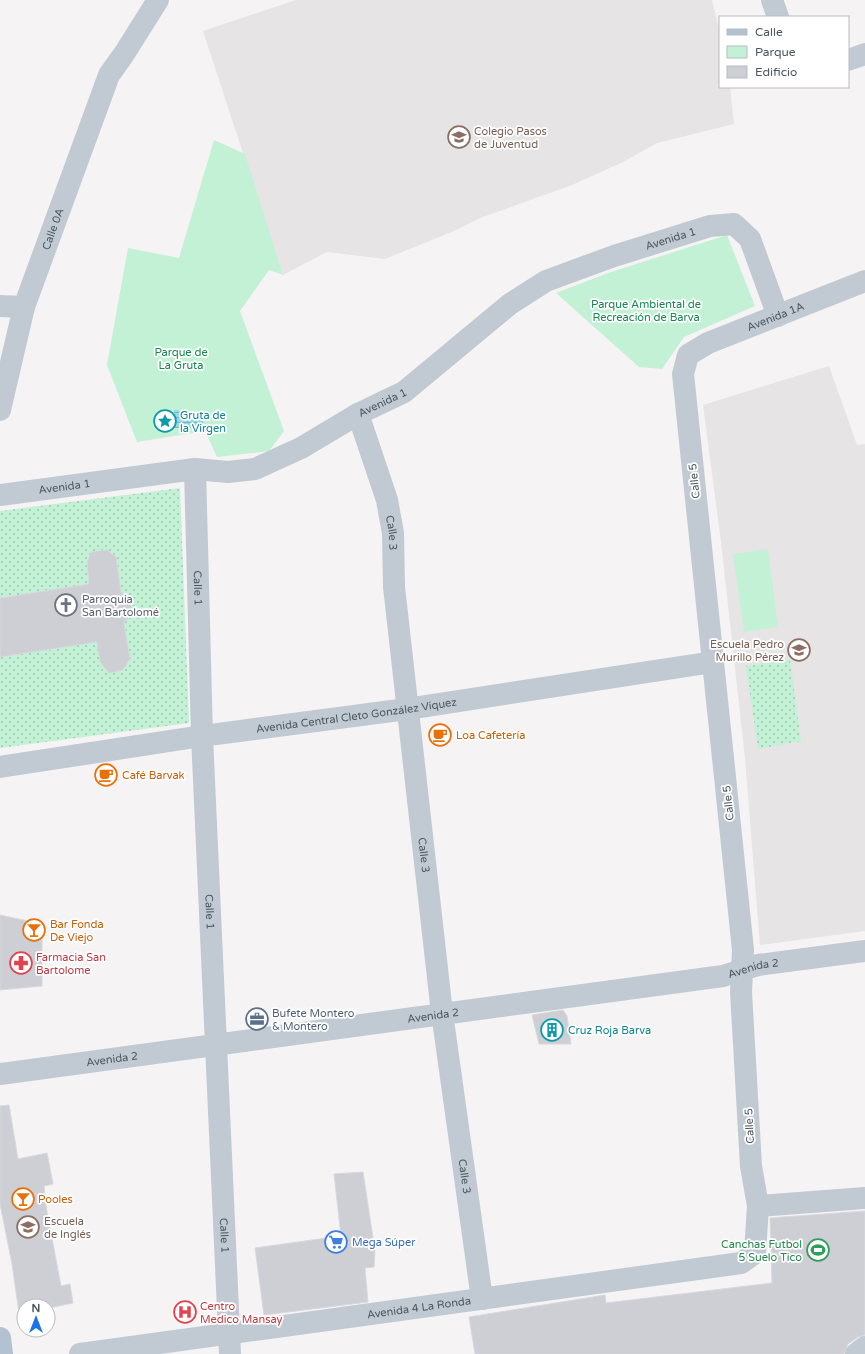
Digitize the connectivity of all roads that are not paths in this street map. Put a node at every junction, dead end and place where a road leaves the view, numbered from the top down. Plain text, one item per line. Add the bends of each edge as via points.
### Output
1 (158, 0) edge
2 (772, 0) edge
3 (778, 16) edge
4 (865, 54) edge
5 (849, 60) edge
6 (865, 281) edge
7 (0, 306) edge
8 (24, 307) junction
9 (778, 316) junction
10 (688, 355) joint
11 (0, 410) edge
12 (358, 414) junction
13 (195, 469) junction
14 (0, 495) edge
15 (713, 662) junction
16 (407, 709) junction
17 (202, 736) junction
18 (0, 767) edge
19 (865, 951) edge
20 (742, 971) junction
21 (442, 1013) junction
22 (216, 1045) junction
23 (0, 1074) edge
24 (865, 1198) edge
25 (758, 1206) junction
26 (755, 1253) joint
27 (482, 1299) junction
28 (0, 1338) edge
29 (229, 1344) edge
30 (865, 1347) edge
31 (2, 1354) edge
32 (80, 1354) edge
33 (856, 1354) edge

1 - 8 street, Calle 0A via 109,75
2 - 3 street
4 - 5 street
6 - 9 street, Avenida 1A
7 - 8 street
8 - 11 street, Calle 0A
9 - 10 street, Avenida 1A via 708,343
9 - 12 street, Avenida 1 via 750,239 734,224 710,226 614,256 546,282 510,304 404,392
10 - 15 street, Calle 5 via 683,374
12 - 13 street, Avenida 1 via 301,448 255,469 228,472
12 - 16 street, Calle 3 via 387,500 394,533 394,587
13 - 14 street, Avenida 1
13 - 17 street, Calle 1
15 - 16 street, Avenida Central Cleto González Víquez
15 - 20 street, Calle 5 via 743,950
16 - 17 street, Avenida Central Cleto González Víquez
16 - 21 street, Calle 3
17 - 18 street, Avenida Central Cleto González Víquez
17 - 22 street, Calle 1
19 - 20 street, Avenida 2 via 758,966
20 - 21 street, Avenida 2 via 723,976
20 - 25 street, Calle 5 via 751,1166
21 - 22 street, Avenida 2
21 - 27 street, Calle 3
22 - 23 street, Avenida 2
22 - 29 street, Calle 1
24 - 25 street
25 - 26 street, Calle 5
26 - 27 street, Avenida 4 La Ronda via 741,1263
27 - 29 street, Avenida 4 La Ronda
28 - 31 main road
29 - 32 street, Avenida 4 La Ronda
30 - 33 street

